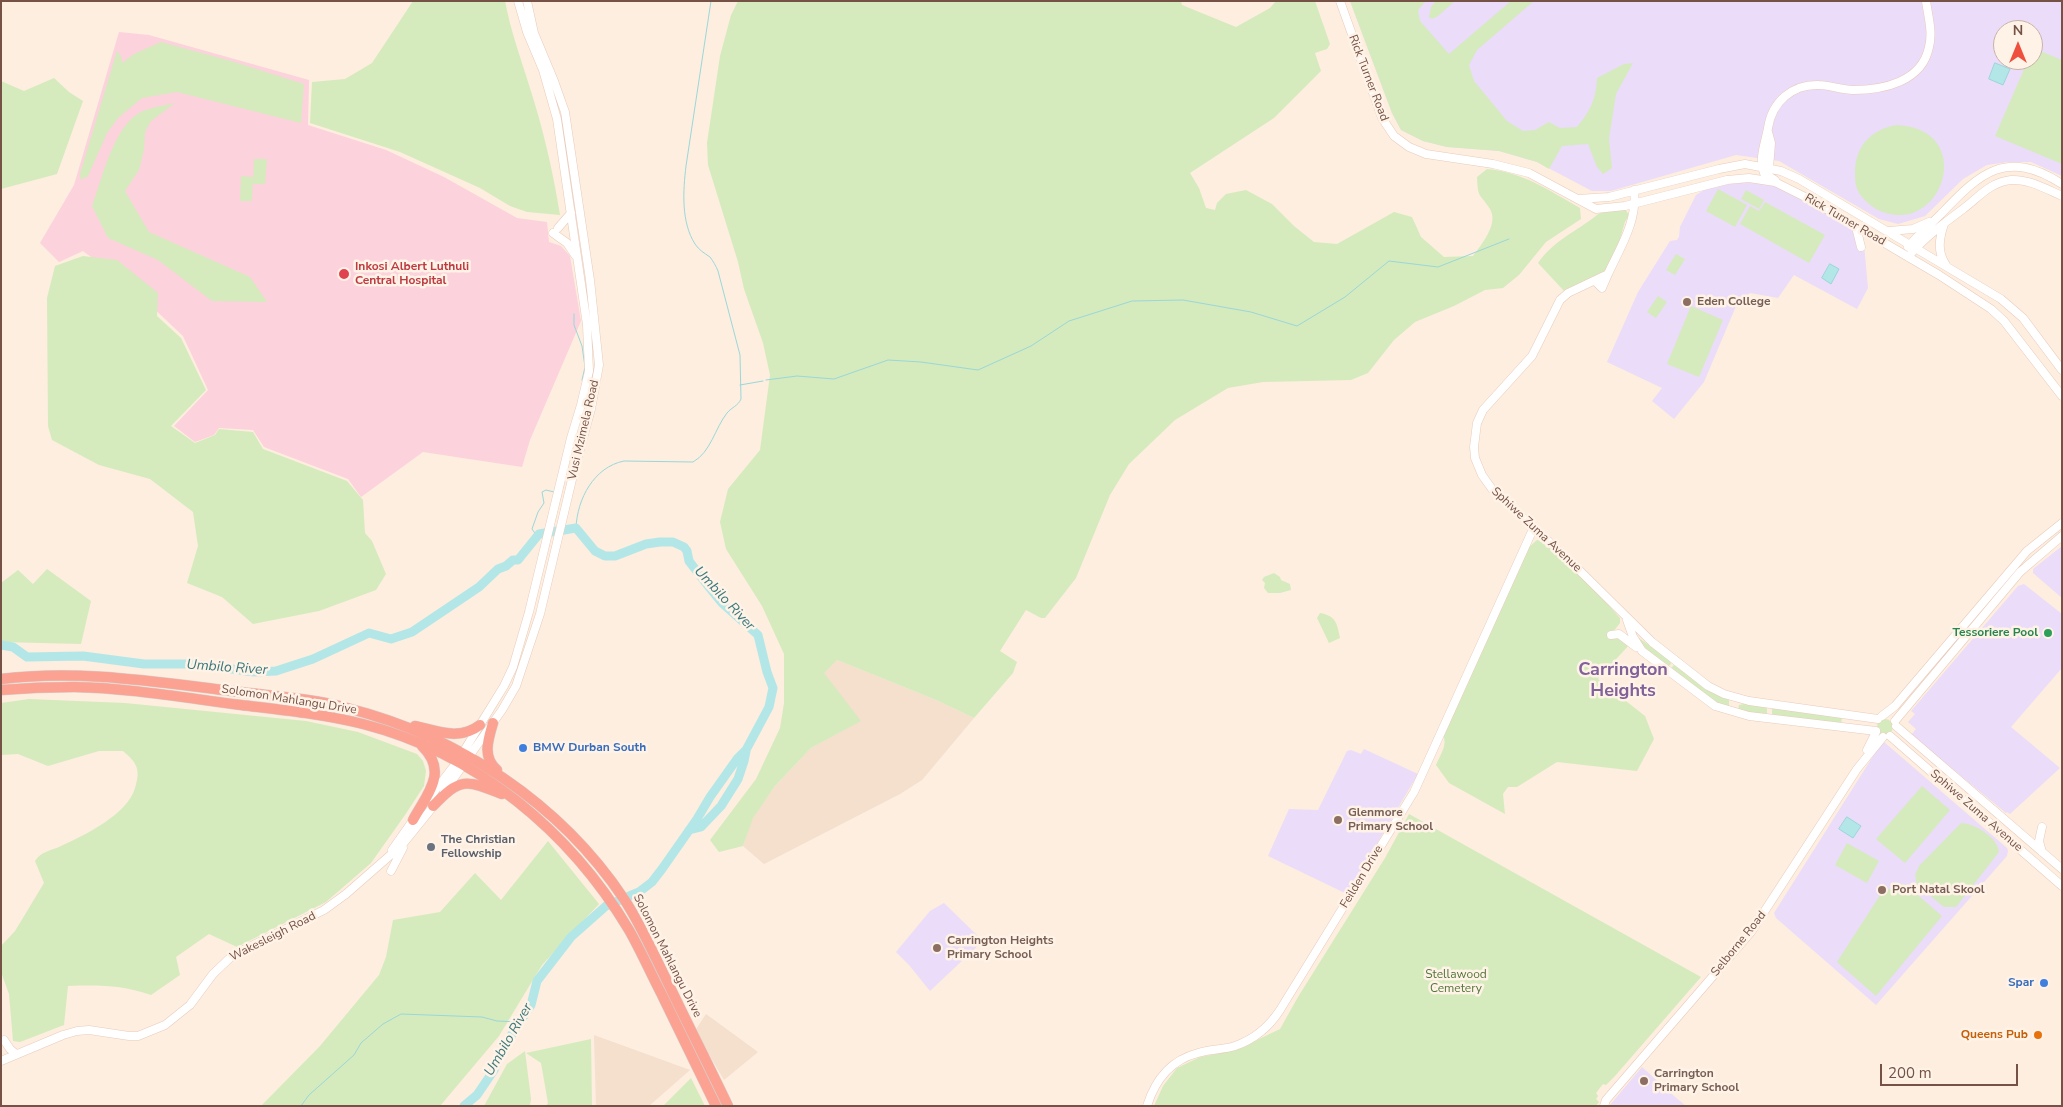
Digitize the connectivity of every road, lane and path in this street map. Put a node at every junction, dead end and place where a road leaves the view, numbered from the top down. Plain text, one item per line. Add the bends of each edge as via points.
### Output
1 (518, 1) edge
2 (527, 1) edge
3 (1340, 1) edge
4 (1926, 1) edge
5 (1768, 130) junction
6 (1764, 148) junction
7 (1745, 164) junction
8 (1765, 169) junction
9 (1749, 178) junction
10 (2062, 184) edge
11 (1786, 187) junction
12 (1634, 190) junction
13 (2062, 196) edge
14 (1578, 199) junction
15 (1952, 202) junction
16 (1636, 203) junction
17 (1960, 211) junction
18 (571, 213) junction
19 (1941, 220) junction
20 (1856, 227) junction
21 (1886, 230) junction
22 (1913, 246) junction
23 (1861, 247) dead end
24 (1905, 255) junction
25 (577, 259) junction
26 (1947, 267) junction
27 (1608, 274) junction
28 (1595, 281) junction
29 (2062, 370) edge
30 (2062, 396) edge
31 (2062, 523) edge
32 (1534, 527) junction
33 (2062, 536) edge
34 (1626, 618) junction
35 (1611, 635) dead end
36 (1642, 651) junction
37 (1674, 660) junction
38 (1666, 671) junction
39 (1, 679) edge
40 (1, 690) edge
41 (1772, 704) junction
42 (1880, 717) junction
43 (382, 718) junction
44 (1769, 718) junction
45 (493, 723) junction
46 (1896, 723) junction
47 (480, 725) junction
48 (1876, 732) junction
49 (1887, 737) junction
50 (418, 742) junction
51 (463, 759) junction
52 (1940, 764) junction
53 (1857, 770) junction
54 (1932, 774) junction
55 (511, 783) junction
56 (516, 800) junction
57 (1985, 802) junction
58 (433, 806) junction
59 (1976, 812) junction
60 (413, 820) junction
61 (2042, 827) dead end
62 (411, 836) junction
63 (2043, 853) junction
64 (383, 861) junction
65 (2062, 869) edge
66 (373, 870) junction
67 (2060, 882) edge
68 (644, 948) junction
69 (4, 1040) dead end
70 (16, 1054) junction
71 (1, 1060) edge
72 (716, 1106) edge
73 (728, 1106) edge
74 (1147, 1106) edge
75 (1604, 1106) edge

1 - 18 main road, Vusi Mzimela Road via 553,101
2 - 45 main road, Vusi Mzimela Road via 534,32 565,112 599,365 533,639 516,686
3 - 14 main road, Rick Turner Road via 1378,110 1388,128 1402,142 1426,154 1516,168
4 - 5 main road via 1929,47 1920,66 1908,78 1892,85 1864,90 1818,85 1800,88 1777,104
5 - 6 main road
5 - 8 main road via 1771,143
6 - 7 main road via 1758,157
6 - 8 main road
7 - 8 main road, Rick Turner Road
7 - 12 main road, Rick Turner Road
8 - 9 main road
8 - 11 main road
8 - 21 main road, Rick Turner Road via 1799,179
9 - 11 main road, Rick Turner Road
9 - 16 main road, Rick Turner Road via 1716,182
10 - 15 main road via 2038,171 2006,168 1979,177
11 - 20 main road, Rick Turner Road
12 - 14 main road, Rick Turner Road via 1609,197
12 - 16 main road
13 - 17 main road via 2028,182 2011,180 1984,190
14 - 16 main road, Rick Turner Road via 1596,210
15 - 17 main road
15 - 19 main road
16 - 27 main road via 1633,219
17 - 19 main road
18 - 25 main road, Vusi Mzimela Road
18 - 25 main road via 556,231
19 - 21 main road via 1912,230
19 - 22 main road
19 - 26 main road via 1939,246
20 - 23 main road
20 - 24 main road, Rick Turner Road
21 - 22 main road, Rick Turner Road
22 - 24 main road
22 - 26 main road, Rick Turner Road
24 - 30 main road, Rick Turner Road via 1998,314
25 - 47 main road, Vusi Mzimela Road via 587,325 589,371 513,667
26 - 29 main road, Rick Turner Road via 2011,306
27 - 28 main road, Sphiwe Zuma Avenue
27 - 28 main road via 1602,288
28 - 32 main road, Sphiwe Zuma Avenue via 1560,300 1532,356 1487,403 1477,423 1474,453 1482,475 1492,489
31 - 42 main road via 2026,551 1895,706
32 - 34 main road, Sphiwe Zuma Avenue
32 - 74 main road, Feilden Drive via 1414,792 1280,1010 1265,1029 1248,1040 1197,1053 1177,1062 1155,1085
33 - 46 main road via 2020,572
34 - 36 main road, Sphiwe Zuma Avenue
34 - 37 main road, Sphiwe Zuma Avenue
35 - 36 main road via 1621,635
36 - 38 main road, Sphiwe Zuma Avenue
37 - 38 main road
37 - 41 main road, Sphiwe Zuma Avenue via 1718,691 1732,697
38 - 44 main road, Sphiwe Zuma Avenue via 1715,706
39 - 43 highway, Solomon Mahlangu Drive via 69,675 135,680 324,703
40 - 50 highway, Solomon Mahlangu Drive via 76,687 224,702 333,717
41 - 42 main road, Sphiwe Zuma Avenue
41 - 44 main road
42 - 46 main road via 1890,716
42 - 48 main road via 1874,725
43 - 47 highway via 451,734 467,733
43 - 51 highway, Solomon Mahlangu Drive via 419,733
44 - 48 main road, Sphiwe Zuma Avenue
45 - 51 main road, Vusi Mzimela Road
45 - 55 highway via 488,754 494,767
46 - 49 main road via 1895,732
46 - 52 main road, Sphiwe Zuma Avenue
47 - 51 main road, Vusi Mzimela Road
48 - 49 main road
48 - 53 main road, Selborne Road
49 - 53 main road, Selborne Road
49 - 54 main road, Sphiwe Zuma Avenue
50 - 51 highway, Solomon Mahlangu Drive
50 - 60 highway via 431,756 436,773
51 - 55 highway, Solomon Mahlangu Drive
51 - 56 highway, Solomon Mahlangu Drive
51 - 58 main road, Wakesleigh Road
51 - 60 main road, Wakesleigh Road
52 - 54 main road
52 - 57 main road, Sphiwe Zuma Avenue
53 - 75 main road, Selborne Road via 1758,923
54 - 59 main road, Sphiwe Zuma Avenue
55 - 68 highway, Solomon Mahlangu Drive via 564,827 598,865 624,899
56 - 58 highway via 485,786 463,783 449,789
56 - 68 highway, Solomon Mahlangu Drive via 586,868
57 - 59 main road
57 - 63 main road, Sphiwe Zuma Avenue
58 - 62 main road, Wakesleigh Road
59 - 67 main road, Sphiwe Zuma Avenue
60 - 64 main road, Wakesleigh Road
61 - 63 main road via 2040,841
62 - 64 main road, Wakesleigh Road
62 - 66 main road via 392,873
63 - 65 main road, Sphiwe Zuma Avenue
64 - 66 main road, Wakesleigh Road
66 - 70 main road, Wakesleigh Road via 324,910 233,955 213,974 190,1005 156,1030 138,1036 77,1031
68 - 72 highway, Solomon Mahlangu Drive
68 - 73 highway, Solomon Mahlangu Drive
69 - 70 main road
70 - 71 main road, Wakesleigh Road

